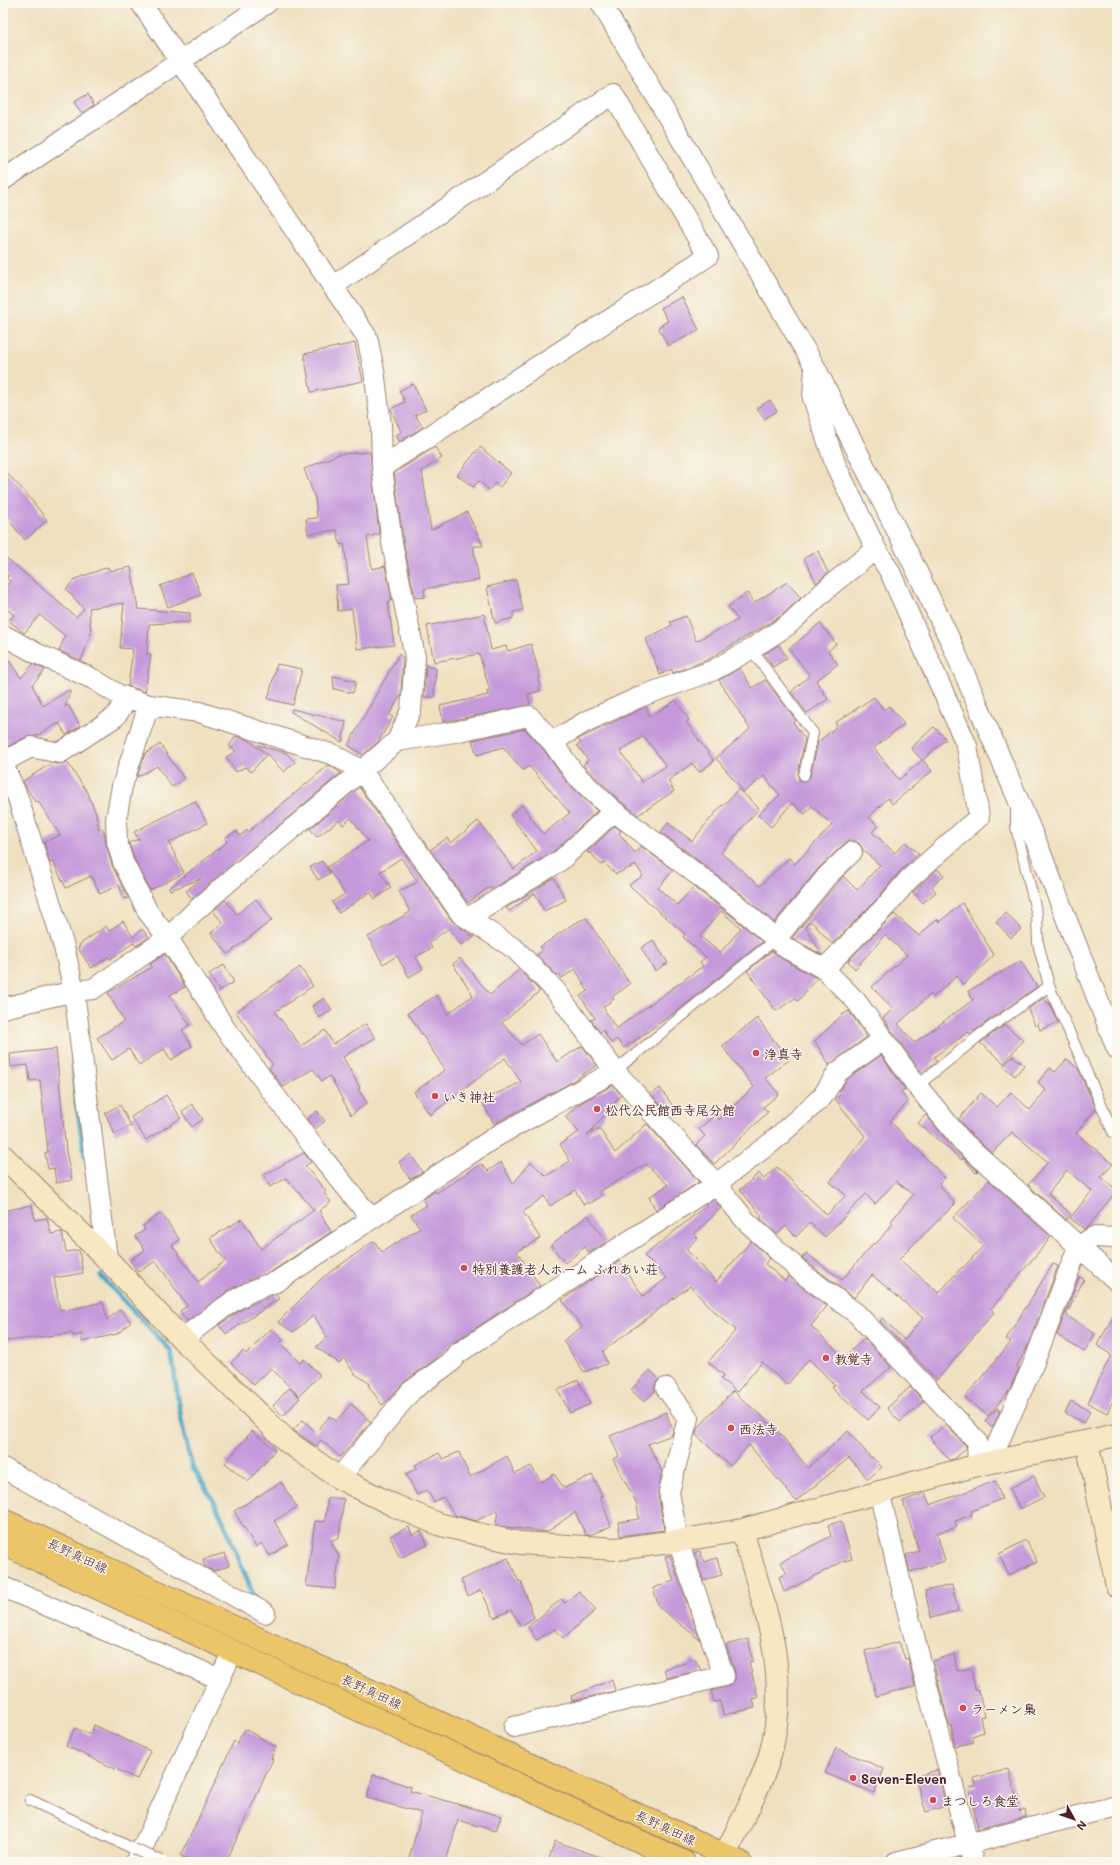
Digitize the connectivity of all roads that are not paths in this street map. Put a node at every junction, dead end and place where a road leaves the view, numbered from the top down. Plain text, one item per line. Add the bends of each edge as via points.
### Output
1 (141, 3) edge
2 (267, 3) edge
3 (601, 3) edge
4 (180, 61) junction
5 (3, 180) edge
6 (333, 286) junction
7 (815, 367) junction
8 (382, 467) junction
9 (876, 550) junction
10 (3, 635) edge
11 (751, 649) junction
12 (128, 698) junction
13 (149, 705) junction
14 (397, 742) junction
15 (552, 742) junction
16 (3, 763) edge
17 (362, 771) junction
18 (804, 775) dead end
19 (1017, 798) junction
20 (614, 811) junction
21 (852, 852) dead end
22 (468, 918) junction
23 (168, 938) junction
24 (776, 939) junction
25 (824, 969) junction
26 (1049, 986) junction
27 (74, 991) junction
28 (3, 1008) edge
29 (884, 1039) junction
30 (1117, 1049) edge
31 (615, 1071) junction
32 (917, 1086) junction
33 (1112, 1132) dead end
34 (3, 1156) edge
35 (716, 1184) junction
36 (371, 1218) junction
37 (1117, 1238) edge
38 (1078, 1247) junction
39 (107, 1259) junction
40 (1117, 1281) edge
41 (182, 1339) junction
42 (666, 1388) dead end
43 (1117, 1435) edge
44 (1087, 1442) junction
45 (984, 1464) junction
46 (3, 1468) edge
47 (339, 1478) junction
48 (878, 1492) junction
49 (3, 1520) edge
50 (742, 1530) junction
51 (678, 1541) junction
52 (3, 1544) edge
53 (1117, 1586) edge
54 (3, 1587) edge
55 (265, 1613) dead end
56 (232, 1652) junction
57 (220, 1679) junction
58 (514, 1727) dead end
59 (30, 1800) dead end
60 (1117, 1806) edge
61 (971, 1853) edge
62 (135, 1855) edge
63 (726, 1860) edge
64 (163, 1861) edge
65 (684, 1862) edge
66 (896, 1862) edge

1 - 4 street
2 - 4 street
3 - 7 street
4 - 5 street
4 - 6 street
6 - 8 street via 367,337 381,425
6 - 8 street via 613,94 708,256
7 - 9 street via 813,398 836,466
7 - 19 street via 951,642
8 - 14 street via 392,543 415,657 411,710
9 - 11 street via 831,585 788,625
9 - 25 street via 890,572 967,746 979,817 909,880
10 - 12 street
11 - 15 street via 712,671 642,696 592,718
11 - 18 lane via 813,733
12 - 13 street
12 - 16 street via 115,717 60,753 31,747
13 - 17 street via 199,712 334,755
13 - 23 street via 122,786 116,820 117,842 123,862 148,912
14 - 15 street via 529,716
14 - 17 street
15 - 20 street via 574,773
16 - 27 street via 18,798 64,947
17 - 22 street via 461,914
17 - 23 street via 232,879
19 - 26 lane via 1016,827 1038,915 1038,943
19 - 30 street
20 - 22 street via 561,860
20 - 24 street via 738,906
21 - 24 street via 827,876
22 - 31 street via 515,949 555,990
23 - 27 street via 93,989
23 - 36 street via 235,1042 312,1145
24 - 25 street via 786,948
24 - 31 lane
25 - 29 street via 856,1001
26 - 32 lane via 981,1034
26 - 33 lane
27 - 28 street
27 - 39 street
29 - 32 street
29 - 35 street via 838,1072 822,1097 772,1142
31 - 35 street
31 - 36 street via 497,1136
32 - 38 street via 962,1141
34 - 39 street
35 - 45 street via 746,1221 803,1274 857,1314 977,1441
35 - 47 street via 457,1354 451,1362 412,1390
36 - 41 street via 276,1282 241,1296
37 - 38 street via 1093,1237
38 - 40 street
38 - 45 street via 1033,1365
39 - 41 street
41 - 47 street via 288,1442
42 - 51 street via 688,1418 669,1492
43 - 44 street
44 - 45 street
44 - 53 street
45 - 48 street
46 - 55 street
47 - 51 street via 438,1524 520,1543 617,1549
48 - 50 street
48 - 61 street
49 - 63 main road, 長野真田線
50 - 51 street
50 - 63 street via 773,1641 779,1701 769,1756
51 - 58 street via 724,1676
52 - 56 main road, 長野真田線
54 - 57 street
56 - 57 street
56 - 65 main road, 長野真田線
57 - 62 street
59 - 62 lane
60 - 61 street
61 - 66 street
62 - 64 lane, bridge

